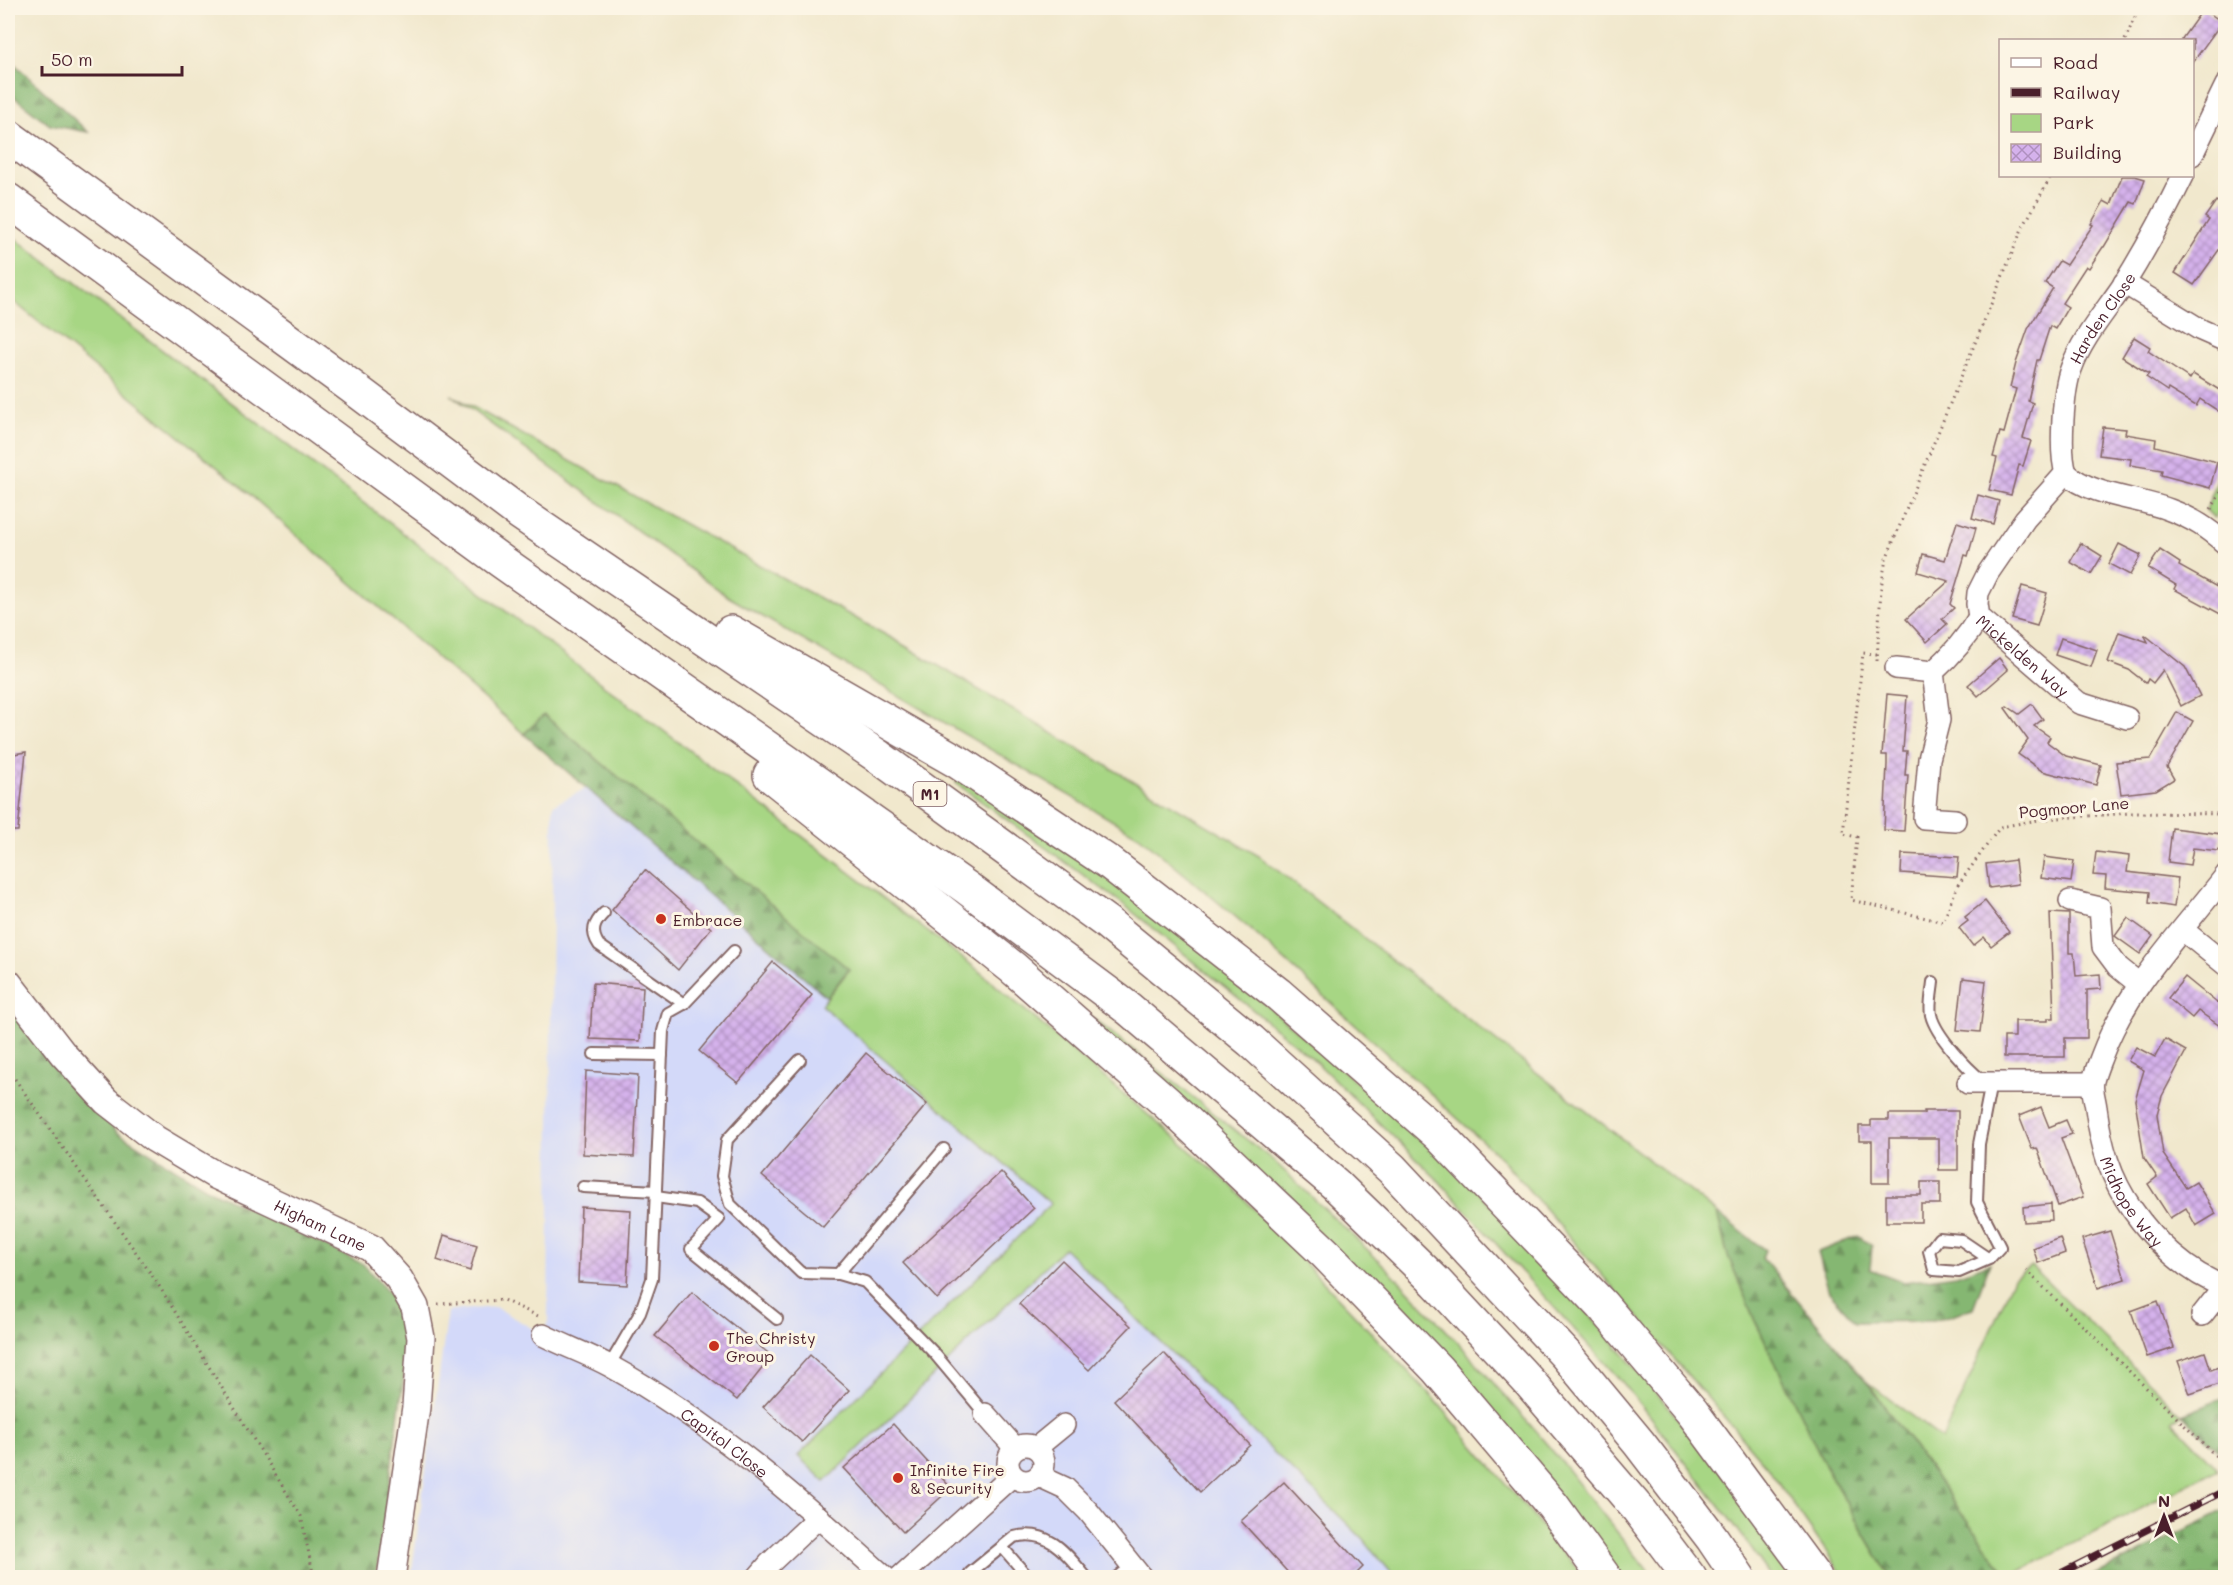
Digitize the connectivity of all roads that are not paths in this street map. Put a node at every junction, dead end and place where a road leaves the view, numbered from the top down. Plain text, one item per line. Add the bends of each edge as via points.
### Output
1 (2226, 85) edge
2 (8, 136) edge
3 (2194, 153) edge
4 (2183, 177) edge
5 (8, 200) edge
6 (2124, 283) junction
7 (2226, 341) edge
8 (2066, 473) junction
9 (520, 513) junction
10 (2226, 544) edge
11 (501, 561) junction
12 (1979, 617) junction
13 (1896, 668) road end
14 (1933, 672) junction
15 (2127, 718) dead end
16 (1955, 820) dead end
17 (2226, 875) edge
18 (2070, 901) dead end
19 (604, 913) dead end
20 (2184, 930) junction
21 (734, 951) dead end
22 (2226, 965) edge
23 (1933, 982) dead end
24 (8, 983) edge
25 (2139, 984) junction
26 (684, 1005) junction
27 (594, 1054) dead end
28 (662, 1055) junction
29 (800, 1060) dead end
30 (1982, 1083) junction
31 (2092, 1083) junction
32 (944, 1149) dead end
33 (583, 1187) dead end
34 (656, 1194) junction
35 (1989, 1259) junction
36 (838, 1274) junction
37 (2225, 1287) edge
38 (2202, 1315) dead end
39 (777, 1319) dead end
40 (543, 1335) road end
41 (609, 1366) junction
42 (985, 1414) joint
43 (1064, 1425) dead end
44 (1025, 1448) junction
45 (1012, 1476) junction
46 (1039, 1476) junction
47 (819, 1517) junction
48 (1002, 1547) junction
49 (1130, 1573) edge
50 (391, 1578) edge
51 (757, 1578) edge
52 (886, 1578) edge
53 (899, 1578) edge
54 (974, 1578) edge
55 (1029, 1578) edge
56 (1087, 1578) edge
57 (1605, 1578) edge
58 (1690, 1578) edge
59 (1739, 1578) edge
60 (1815, 1578) edge

1 - 3 street
2 - 9 highway, M1
4 - 6 street, Harden Close
5 - 11 highway
6 - 7 street
6 - 8 street, Harden Close via 2078,351 2070,370 2062,452
8 - 10 street via 2084,485 2169,509 2201,523
8 - 12 street, Mickelden Way via 2025,519 1988,573 1978,593
9 - 59 highway, M1 via 879,757 1106,922 1251,1041 1392,1169 1566,1355 1646,1452
9 - 60 highway, M1 via 958,762 1111,864 1278,994 1439,1136 1602,1305 1693,1413
11 - 57 highway via 1013,968 1167,1103 1325,1253 1437,1369 1553,1506
11 - 58 highway via 967,888 1129,1009 1317,1169 1436,1282 1531,1384 1638,1509
12 - 14 street via 1953,654
12 - 15 street, Mickelden Way via 2079,704
13 - 14 street
14 - 16 street via 1939,720 1929,759 1924,818
17 - 20 street, Midhope Way
18 - 25 street via 2100,908 2103,947 2118,967
19 - 26 lane via 595,922 594,938 599,945
20 - 22 street
20 - 25 street, Midhope Way
21 - 26 lane
23 - 30 lane via 1930,1010 1937,1028
24 - 50 street, Higham Lane via 63,1054 114,1107 154,1139 215,1175 371,1248 399,1279 415,1307 421,1338 417,1398
25 - 31 street, Midhope Way via 2110,1034
26 - 28 lane via 668,1013
27 - 28 lane
28 - 34 lane
29 - 36 lane via 727,1140 722,1176 730,1204 801,1273
30 - 31 street
30 - 35 lane via 1977,1202 2000,1247
31 - 37 street, Midhope Way via 2100,1137 2110,1172 2122,1195 2141,1222 2174,1256
32 - 36 lane
33 - 34 lane
34 - 39 lane via 697,1203 719,1219 691,1249
34 - 41 lane via 652,1279 640,1313
35 - 35 lane via 1959,1272 1934,1270 1929,1251 1939,1238 1961,1240
36 - 42 lane via 865,1282 934,1353
37 - 38 street, Midhope Way
40 - 41 street, Capitol Close
41 - 47 street, Capitol Close via 686,1414 764,1470
42 - 44 street
43 - 44 street
44 - 45 street via 1008,1459
44 - 46 street via 1041,1452 1044,1460
45 - 46 street via 1026,1482
45 - 53 street
46 - 49 street via 1065,1488 1088,1511
47 - 51 street
47 - 52 street, Capitol Close
48 - 54 lane via 970,1573
48 - 55 lane
48 - 56 lane via 1019,1535 1042,1538 1057,1544

